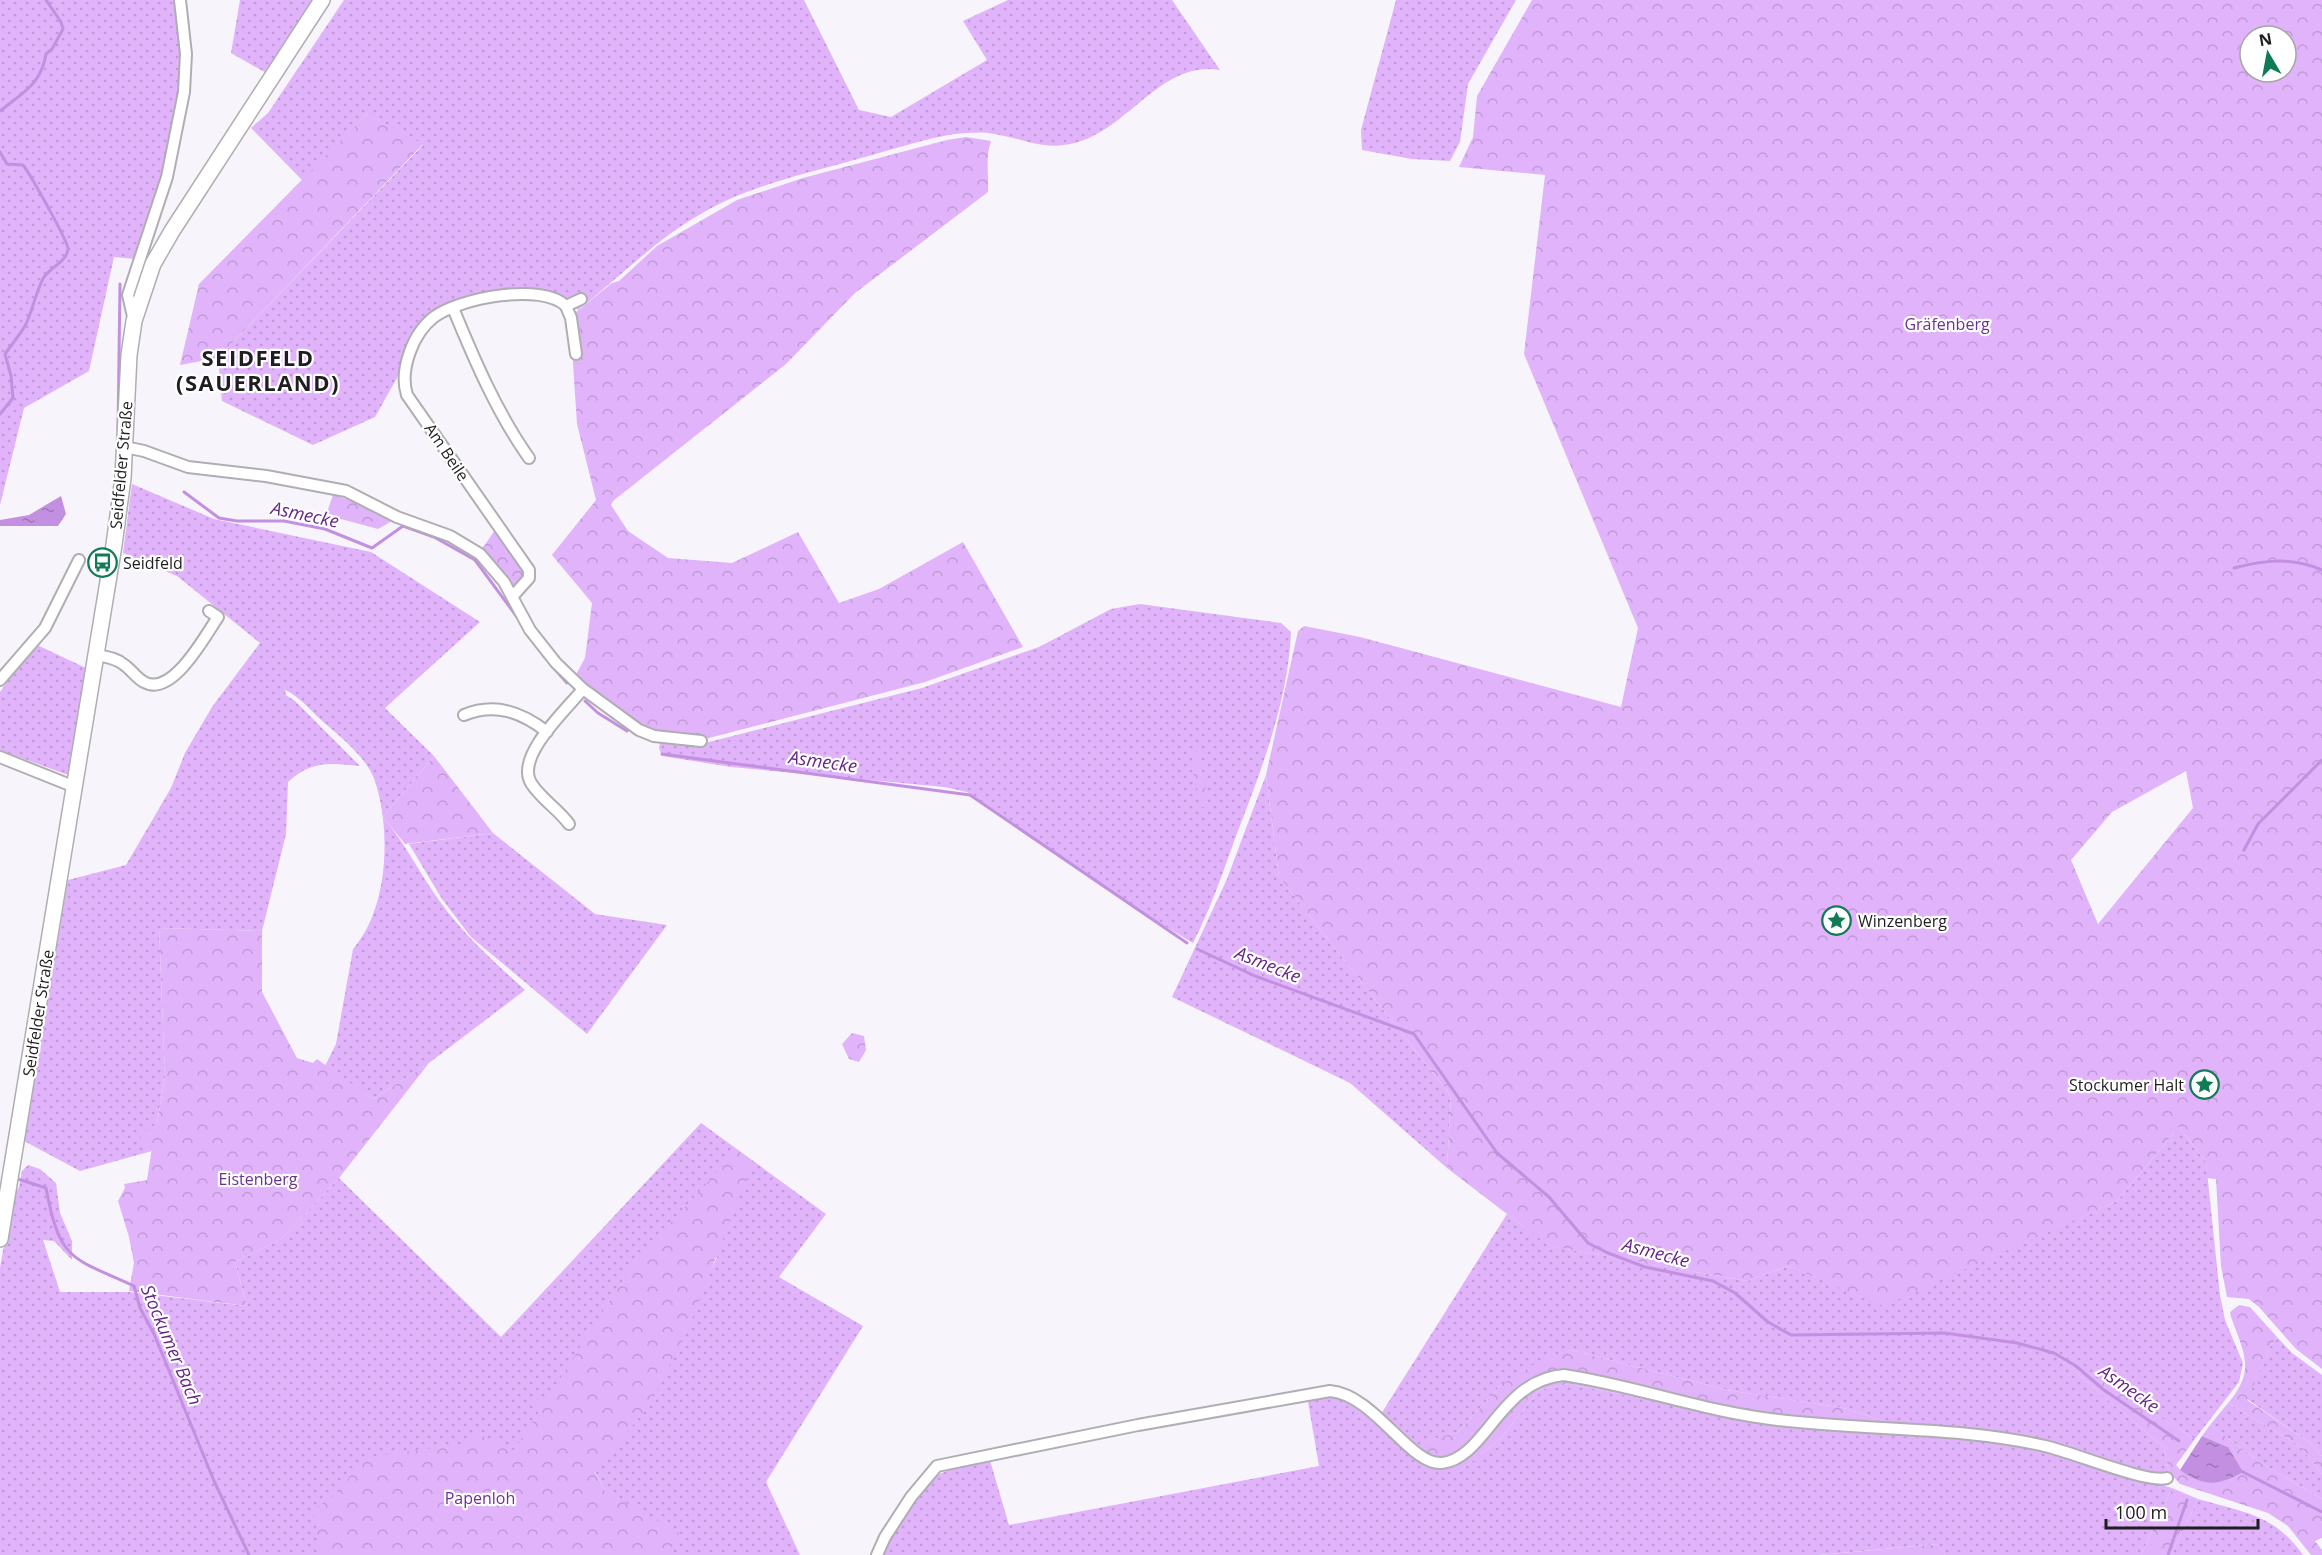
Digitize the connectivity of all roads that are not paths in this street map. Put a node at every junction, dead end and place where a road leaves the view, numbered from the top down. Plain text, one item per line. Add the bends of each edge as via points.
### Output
1 (180, 0) edge
2 (322, 0) edge
3 (581, 299) dead end
4 (566, 306) junction
5 (453, 308) junction
6 (134, 321) junction
7 (576, 354) dead end
8 (125, 447) junction
9 (529, 458) dead end
10 (79, 560) dead end
11 (512, 597) junction
12 (209, 611) dead end
13 (97, 655) junction
14 (0, 680) edge
15 (583, 689) junction
16 (464, 716) dead end
17 (547, 732) junction
18 (701, 741) dead end
19 (0, 757) edge
20 (75, 787) junction
21 (569, 824) dead end
22 (0, 1239) edge
23 (2167, 1478) dead end
24 (877, 1555) edge

1 - 6 street, Seidfelder Straße via 186,54 184,92 167,177 128,295
2 - 6 main road, Seidfelder Straße via 161,248
3 - 4 street
4 - 5 street, Am Beile via 554,298 520,293
4 - 7 street
5 - 9 street via 497,405
5 - 11 street, Am Beile via 427,324 405,367 403,383 407,395 529,570 529,578
6 - 8 main road, Seidfelder Straße
8 - 11 street via 188,467 346,491 397,517 450,536 480,554
8 - 13 main road, Seidfelder Straße
10 - 14 street via 45,628
11 - 15 street via 536,638
12 - 13 street via 218,617 167,683 145,683 118,660
13 - 20 main road, Seidfelder Straße
15 - 17 street
15 - 18 street via 639,730 654,736
16 - 17 street via 476,710 509,711 523,715
17 - 21 street via 531,756 528,775 537,791
19 - 20 street
20 - 22 main road, Seidfelder Straße
23 - 24 street via 2151,1480 2086,1457 2033,1444 1938,1430 1766,1419 1564,1375 1550,1376 1528,1386 1472,1444 1442,1463 1425,1459 1353,1397 1330,1391 937,1466 911,1497

